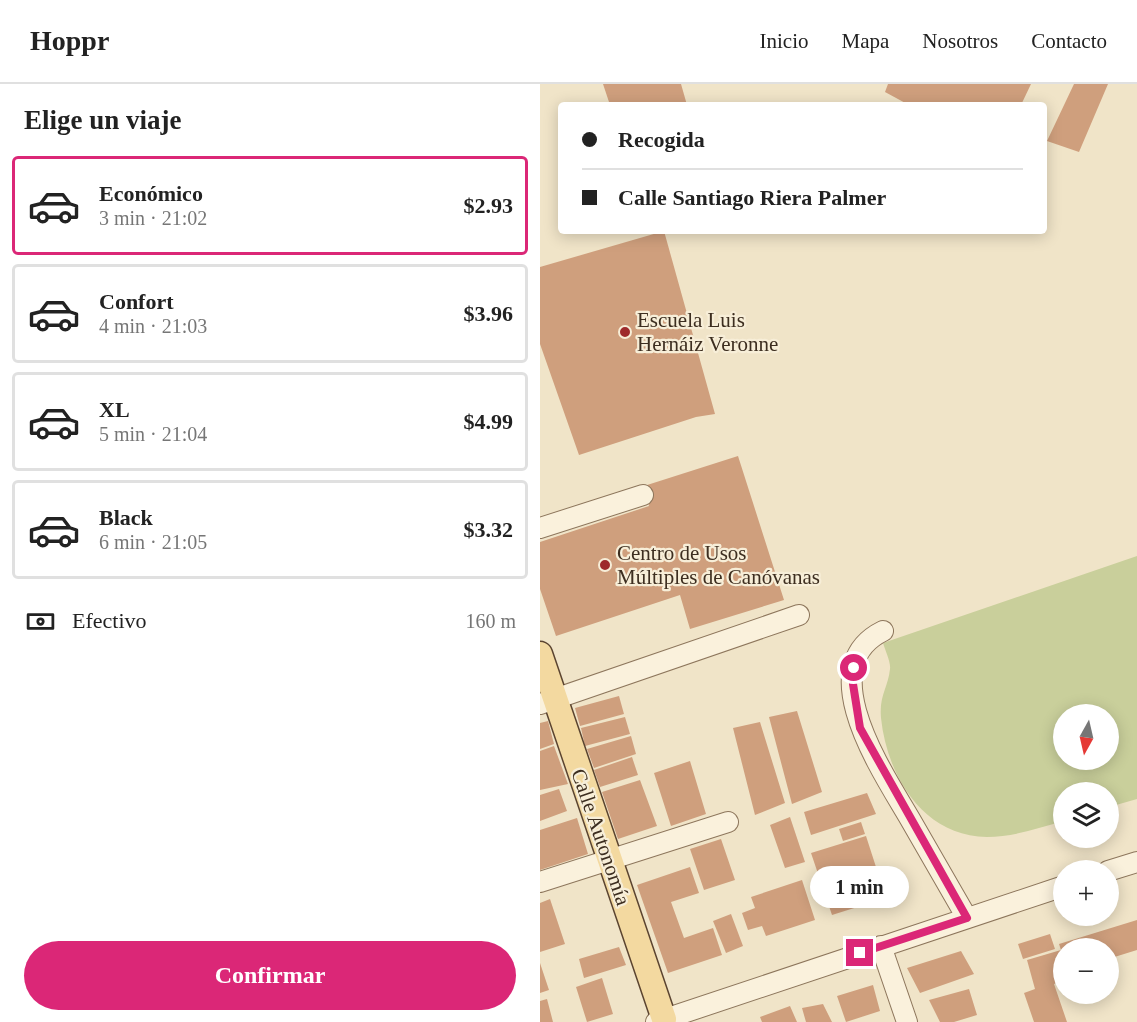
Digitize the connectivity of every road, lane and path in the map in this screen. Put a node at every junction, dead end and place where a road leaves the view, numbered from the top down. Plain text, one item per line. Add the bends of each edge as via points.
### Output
1 (643, 495) dead end
2 (540, 528) edge
3 (800, 615) dead end
4 (883, 631) dead end
5 (540, 654) edge
6 (548, 702) edge
7 (728, 822) dead end
8 (608, 858) junction
9 (1137, 862) edge
10 (1119, 868) edge
11 (540, 882) edge
12 (1053, 890) edge
13 (967, 918) junction
14 (882, 945) junction
15 (660, 1021) edge
16 (907, 1022) edge

1 - 2 street
3 - 6 street
4 - 13 street via 865,643 854,668 860,728
5 - 6 main road, Calle Autonomía
6 - 8 main road, Calle Autonomía
7 - 8 street
8 - 11 street
8 - 15 main road, Calle Autonomía
9 - 10 street
12 - 13 street
13 - 14 street
14 - 15 street
14 - 16 street

